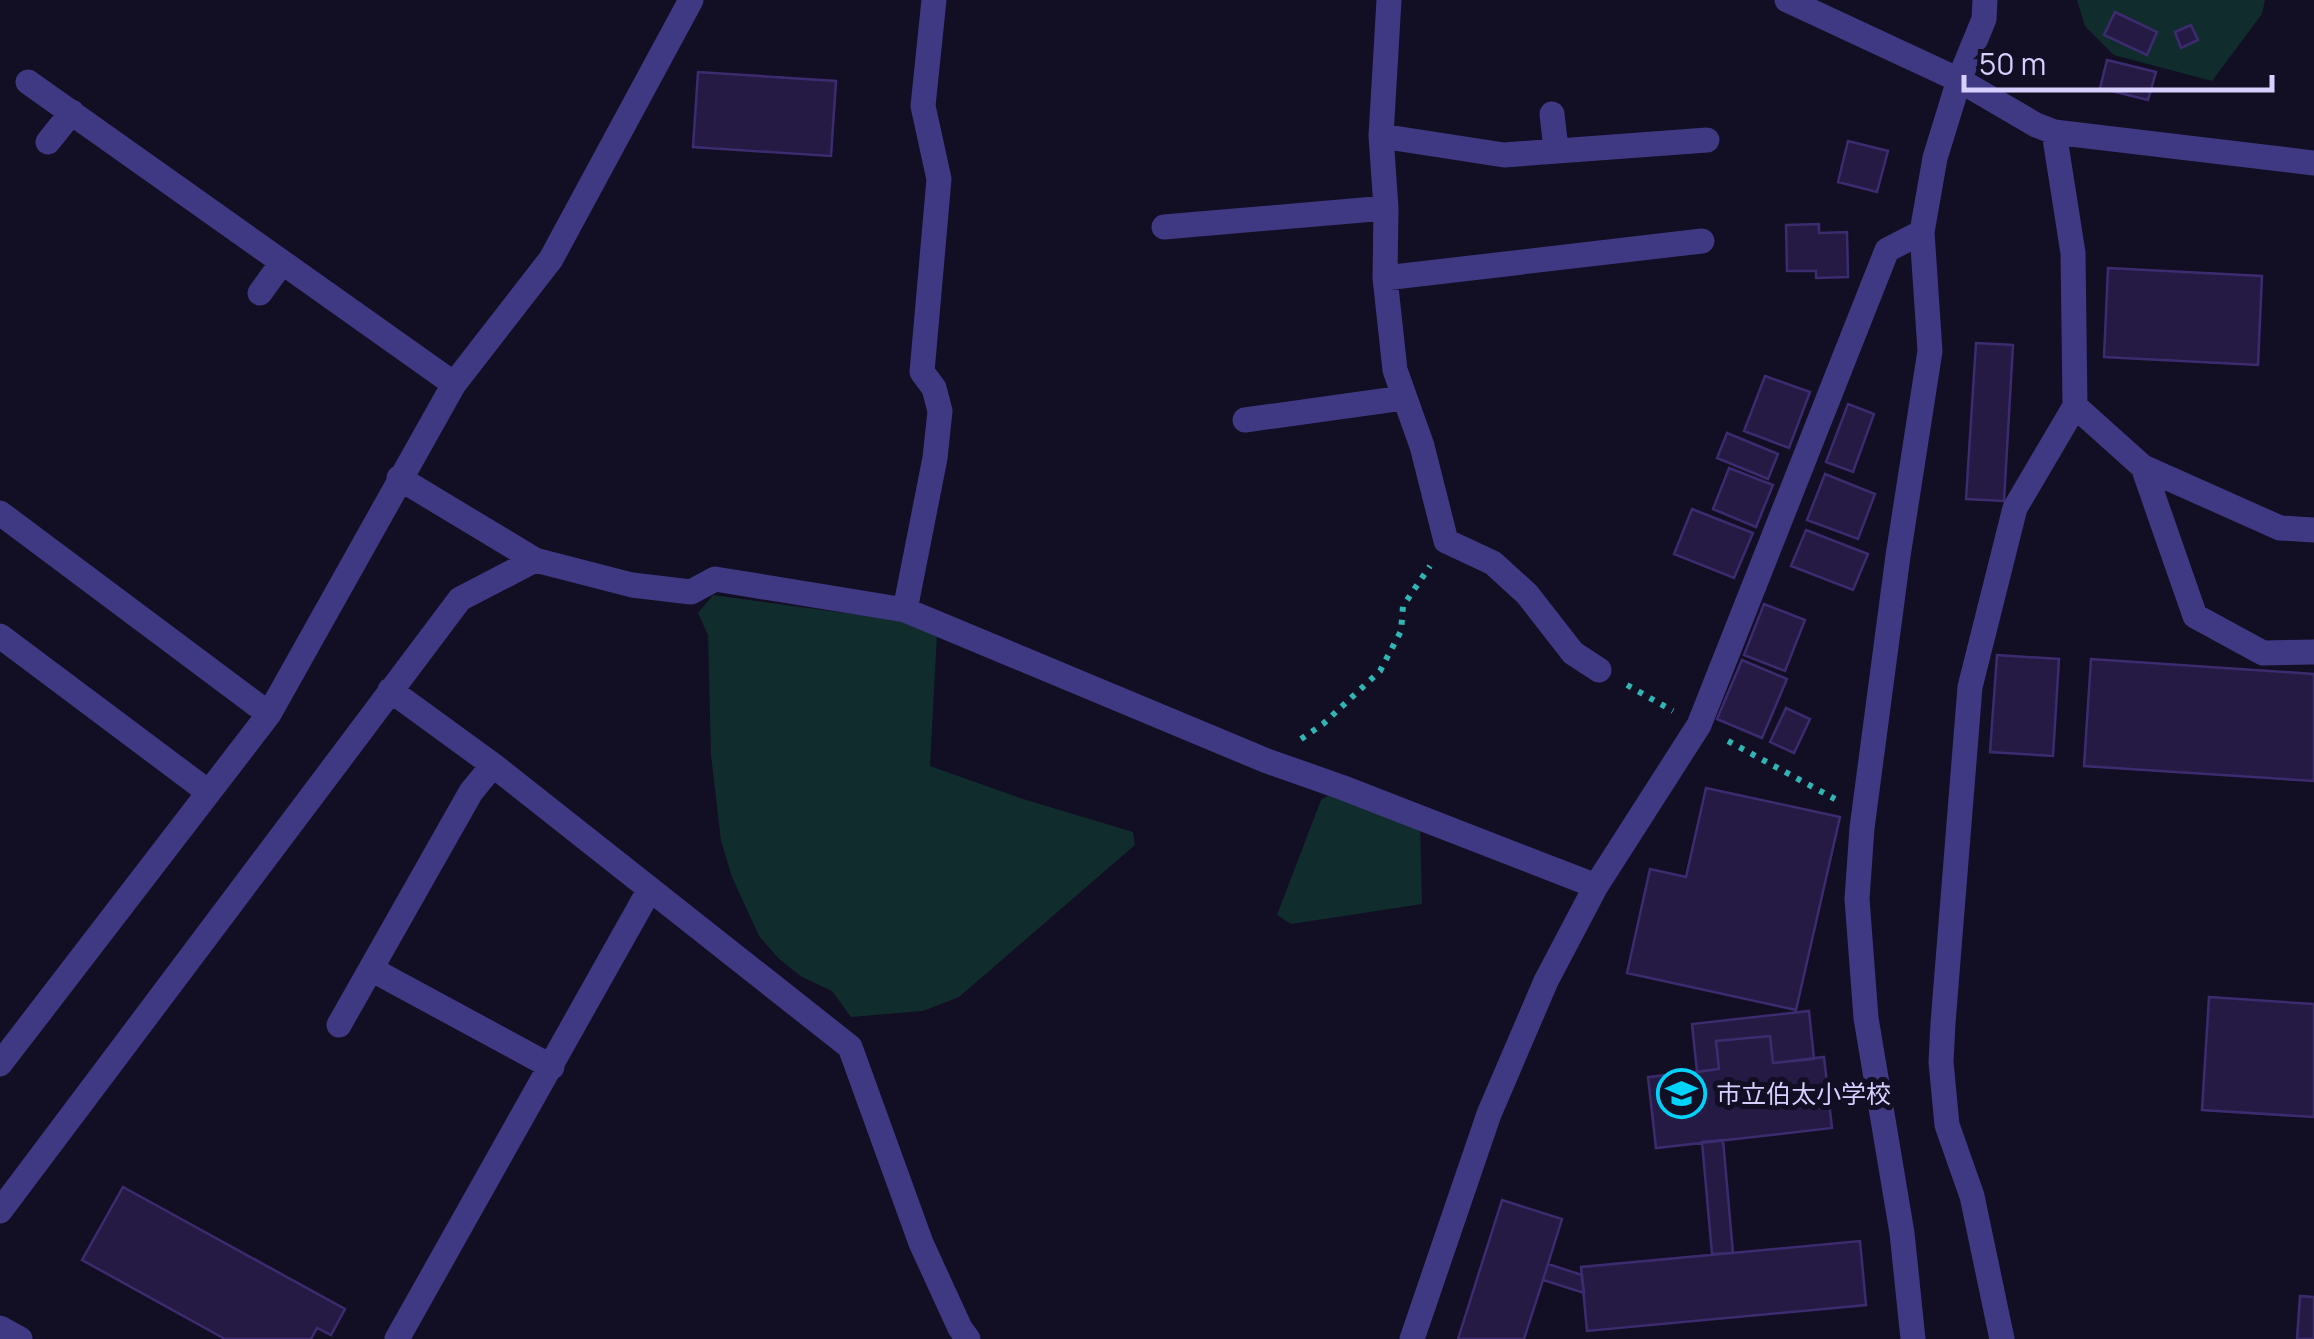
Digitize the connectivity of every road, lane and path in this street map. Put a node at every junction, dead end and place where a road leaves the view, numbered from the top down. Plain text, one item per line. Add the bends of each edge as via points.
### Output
1 (691, 0) edge
2 (934, 0) edge
3 (1389, 0) edge
4 (1787, 0) edge
5 (1986, 0) edge
6 (1959, 80) junction
7 (28, 82) dead end
8 (72, 112) junction
9 (1552, 114) dead end
10 (2054, 132) junction
11 (1381, 136) junction
12 (1708, 140) dead end
13 (48, 142) dead end
14 (1556, 150) junction
15 (2314, 163) edge
16 (1386, 208) junction
17 (1164, 227) dead end
18 (1922, 232) junction
19 (1702, 241) dead end
20 (281, 264) junction
21 (1385, 278) junction
22 (260, 293) dead end
23 (454, 384) junction
24 (1403, 398) junction
25 (2074, 406) junction
26 (1244, 420) dead end
27 (2144, 468) junction
28 (398, 478) junction
29 (0, 513) edge
30 (2314, 530) edge
31 (1446, 542) junction
32 (535, 560) junction
33 (905, 610) junction
34 (0, 636) edge
35 (2314, 652) edge
36 (1600, 670) joint
37 (390, 690) junction
38 (269, 714) junction
39 (1698, 725) junction
40 (1267, 762) junction
41 (493, 765) junction
42 (207, 792) junction
43 (1865, 807) junction
44 (1596, 886) junction
45 (650, 888) junction
46 (371, 968) junction
47 (339, 1024) dead end
48 (0, 1064) edge
49 (552, 1067) junction
50 (0, 1211) edge
51 (0, 1328) edge
52 (20, 1339) edge
53 (397, 1339) edge
54 (968, 1339) edge
55 (1412, 1339) edge
56 (1912, 1339) edge
57 (2002, 1339) edge

1 - 23 street via 550,259
2 - 33 street via 923,106 939,179 922,372 940,411
3 - 11 street
4 - 6 street
5 - 6 street
6 - 10 street
6 - 18 street
7 - 8 street
8 - 13 street
8 - 20 street
9 - 14 street
10 - 15 street
10 - 25 street via 2073,253
11 - 14 street via 1504,155
11 - 16 street
12 - 14 street
16 - 17 street
16 - 21 street
18 - 39 street via 1886,250
18 - 43 street via 1930,351
19 - 21 street
20 - 22 street
20 - 23 street
21 - 24 street
23 - 28 street
24 - 26 street
24 - 31 street
25 - 27 street
25 - 57 street via 2014,508 1974,670 1946,984 1942,1062 1948,1125 1972,1196
27 - 30 street via 2280,528
27 - 35 street via 2195,616 2262,653
28 - 32 street
28 - 38 street
29 - 38 street
31 - 36 street via 1493,563 1527,594 1572,653
31 - 40 path via 1403,606 1401,631 1380,671 1324,724
32 - 33 street via 632,585 691,592 715,579
32 - 37 street via 460,598
33 - 40 street
34 - 42 street
36 - 39 path
37 - 41 street
37 - 50 street
38 - 42 street
39 - 43 path via 1841,802
39 - 44 street
40 - 44 street
41 - 45 street
41 - 46 street
42 - 48 street
43 - 56 street via 1857,898 1866,1018 1902,1232
44 - 55 street via 1488,1114
45 - 49 street
45 - 54 street via 850,1047 921,1243
46 - 47 street
46 - 49 street
49 - 53 street
51 - 52 street

